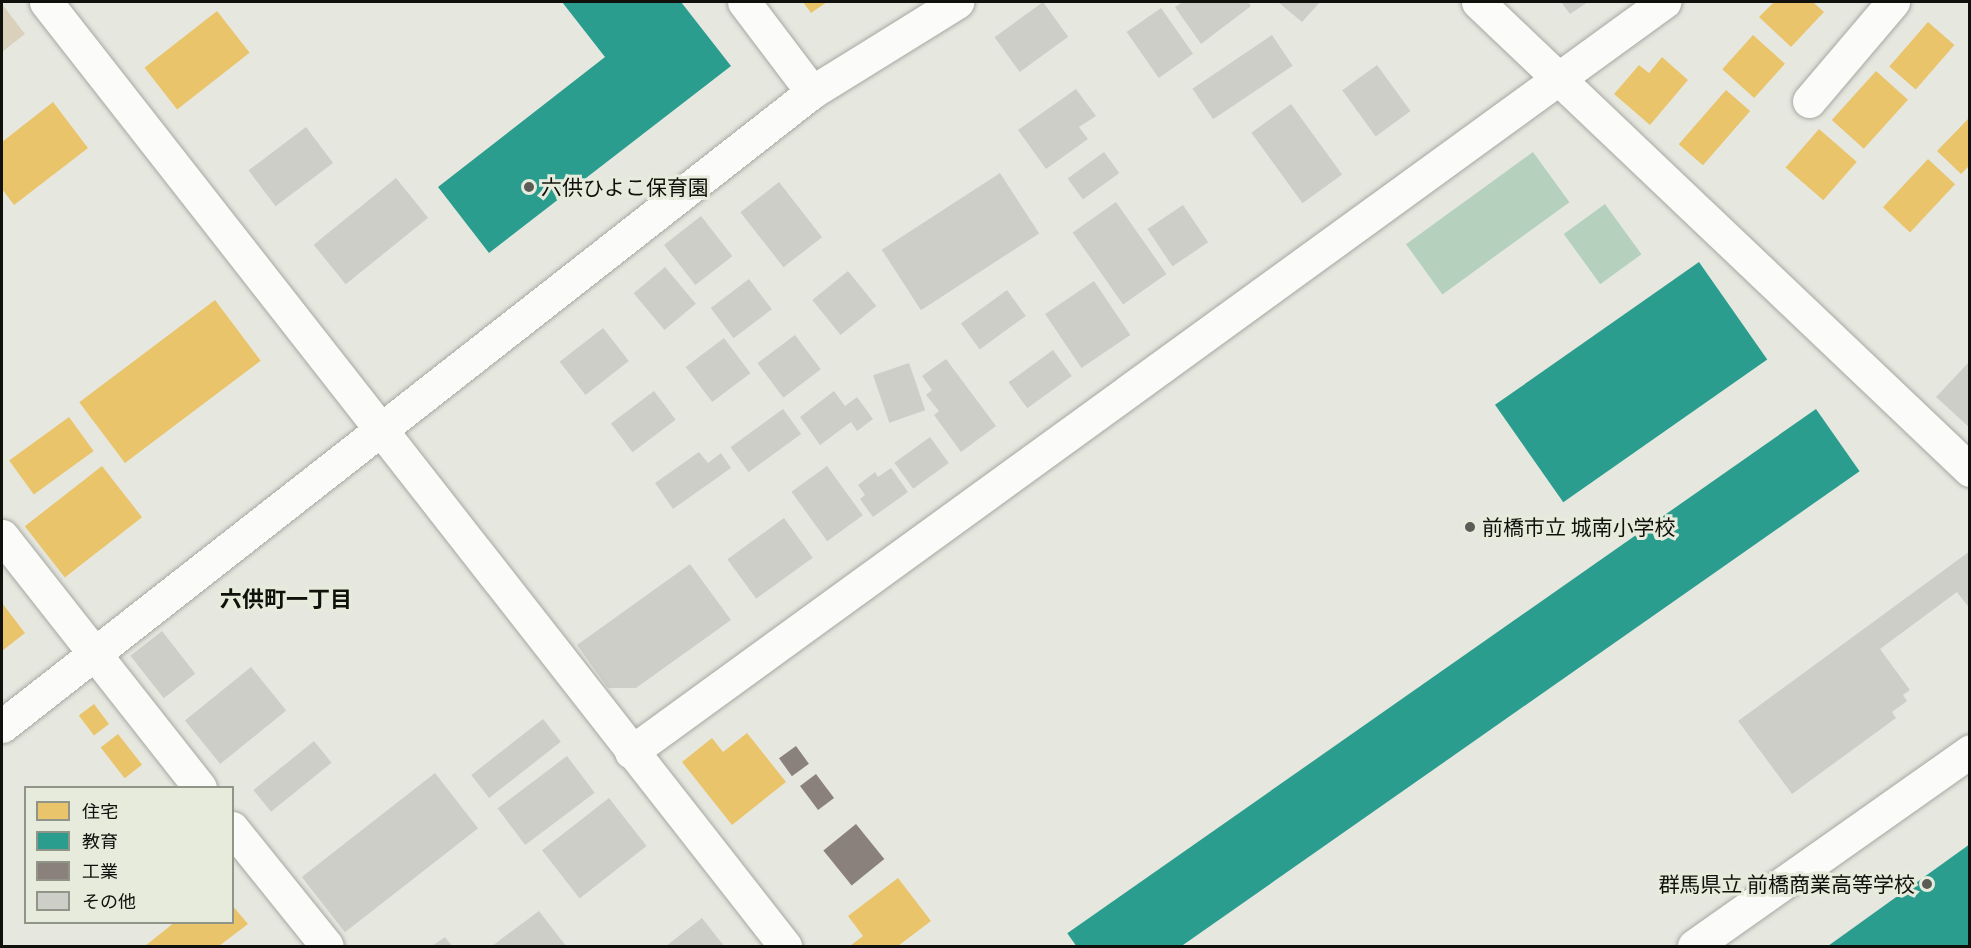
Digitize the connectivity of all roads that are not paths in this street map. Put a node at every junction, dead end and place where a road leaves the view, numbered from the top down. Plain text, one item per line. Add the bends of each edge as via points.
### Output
1 (46, 2) edge
2 (744, 2) edge
3 (957, 2) edge
4 (1478, 2) edge
5 (1664, 2) edge
6 (1893, 2) edge
7 (1558, 79) junction
8 (812, 92) junction
9 (1809, 101) dead end
10 (380, 432) junction
11 (1970, 470) edge
12 (2, 536) edge
13 (93, 653) junction
14 (2, 726) edge
15 (1970, 751) edge
16 (631, 752) junction
17 (198, 786) edge
18 (234, 830) edge
19 (327, 946) edge
20 (785, 946) edge
21 (1694, 946) edge

1 - 10 street
2 - 8 street
3 - 8 street
4 - 7 street
5 - 7 street
6 - 9 street
7 - 11 street
7 - 16 street
8 - 10 street
10 - 13 street
10 - 16 street
12 - 13 street
13 - 14 street
13 - 17 street
15 - 21 street
16 - 20 street
18 - 19 street

